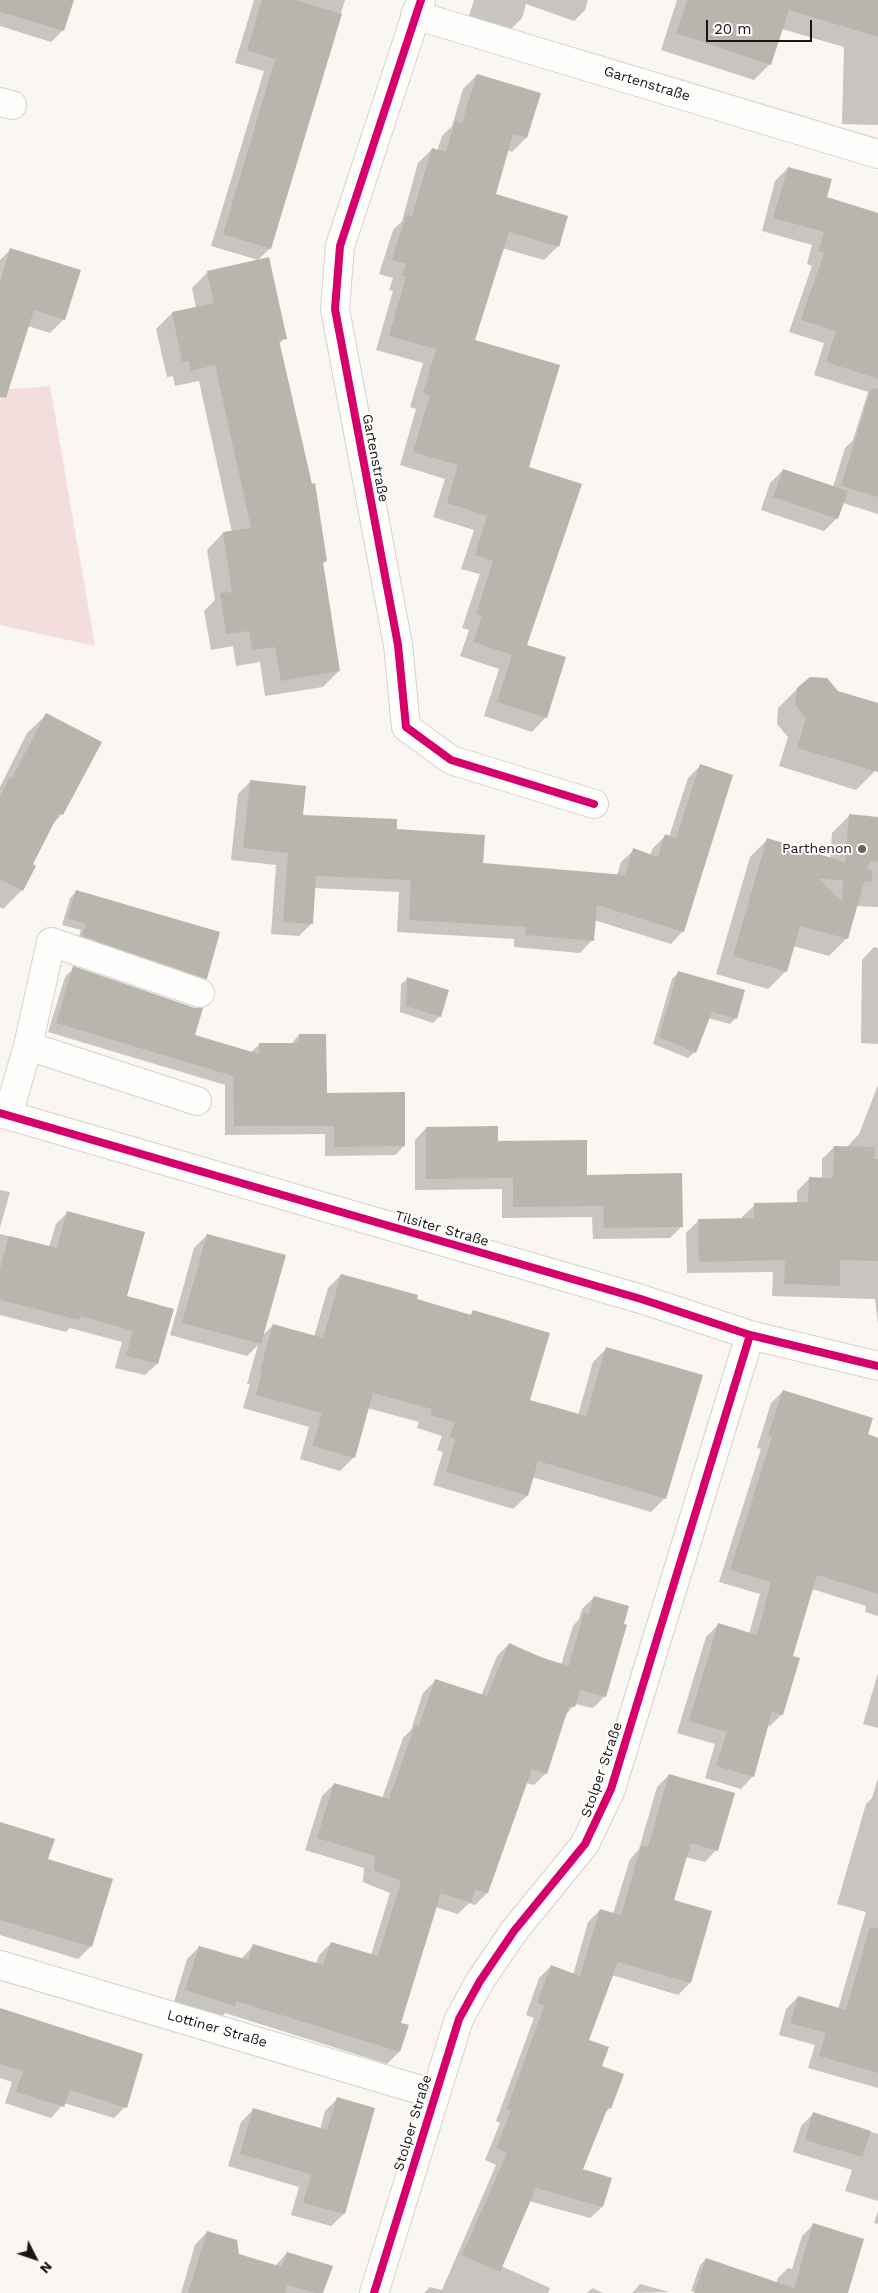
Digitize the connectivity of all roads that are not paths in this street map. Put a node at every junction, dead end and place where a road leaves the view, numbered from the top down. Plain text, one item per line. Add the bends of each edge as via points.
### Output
1 (418, 7) edge
2 (878, 154) edge
3 (594, 804) dead end
4 (200, 993) dead end
5 (28, 1046) junction
6 (197, 1100) dead end
7 (4, 1114) edge
8 (750, 1335) junction
9 (878, 1366) edge
10 (0, 1965) edge
11 (434, 2094) junction
12 (374, 2293) edge

1 - 2 street, Gartenstraße
1 - 3 street, Gartenstraße via 340,246 335,309 398,645 406,727 451,760
4 - 5 street via 51,942
5 - 6 street
5 - 7 street
7 - 8 street, Tilsiter Straße via 631,1297
8 - 9 street, Tilsiter Straße
8 - 11 street, Stolper Straße via 614,1779 596,1824 572,1862 514,1931 480,1981 459,2019
10 - 11 street, Lottiner Straße
11 - 12 street, Stolper Straße

